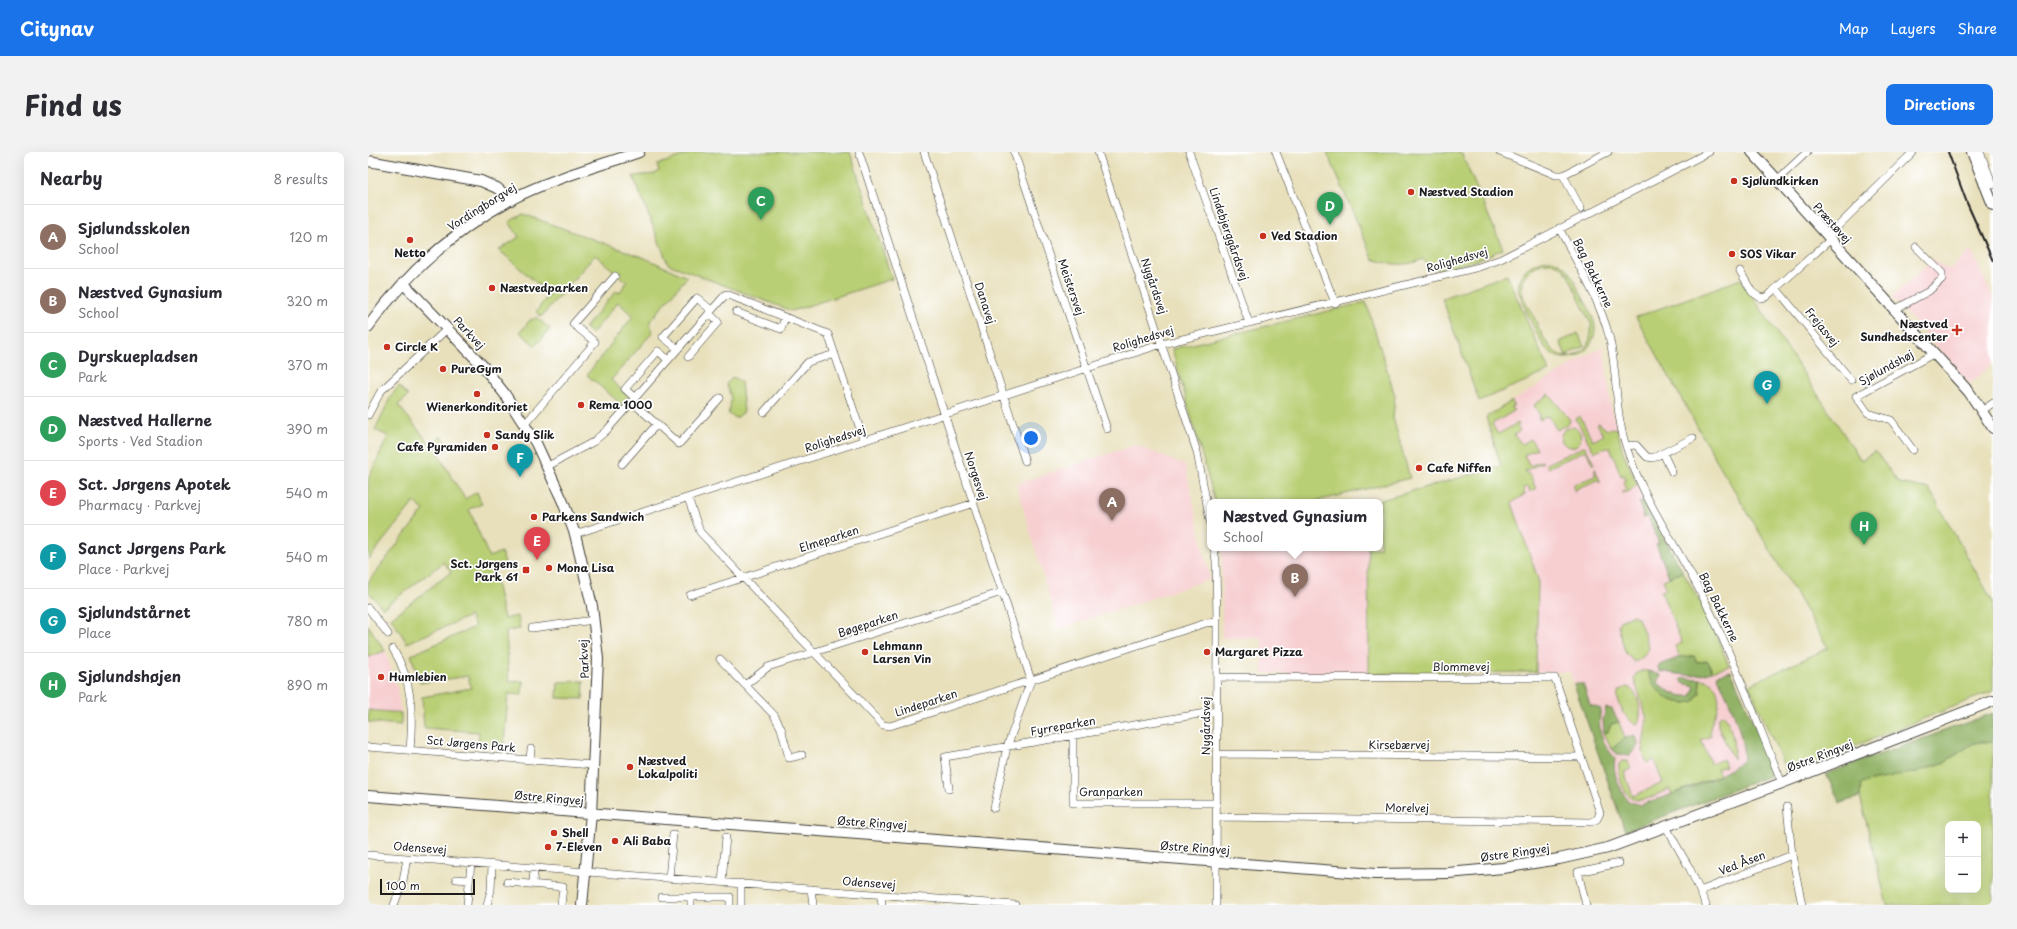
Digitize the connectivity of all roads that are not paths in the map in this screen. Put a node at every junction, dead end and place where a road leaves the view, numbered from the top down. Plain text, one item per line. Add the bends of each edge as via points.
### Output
1 (639, 152) edge
2 (859, 152) edge
3 (924, 152) edge
4 (1014, 152) edge
5 (1098, 152) edge
6 (1189, 152) edge
7 (1276, 152) edge
8 (1500, 152) edge
9 (1608, 152) edge
10 (1709, 152) edge
11 (1752, 152) edge
12 (1807, 152) edge
13 (1913, 152) edge
14 (1972, 152) edge
15 (1980, 152) edge
16 (368, 161) edge
17 (1563, 175) junction
18 (1777, 180) junction
19 (1993, 184) edge
20 (510, 200) junction
21 (1993, 205) edge
22 (1581, 209) dead end
23 (1559, 228) junction
24 (1830, 238) junction
25 (1916, 247) dead end
26 (1740, 271) dead end
27 (615, 276) dead end
28 (403, 283) junction
29 (1776, 288) junction
30 (1335, 303) junction
31 (1894, 310) junction
32 (710, 312) junction
33 (736, 312) dead end
34 (785, 317) junction
35 (1249, 323) junction
36 (368, 327) edge
37 (448, 328) junction
38 (1162, 344) junction
39 (678, 349) junction
40 (1935, 353) junction
41 (835, 354) junction
42 (688, 357) dead end
43 (668, 360) junction
44 (1087, 368) junction
45 (1851, 380) dead end
46 (1004, 395) junction
47 (720, 398) dead end
48 (634, 400) junction
49 (1993, 403) edge
50 (1983, 410) junction
51 (764, 412) dead end
52 (945, 414) junction
53 (368, 415) edge
54 (525, 424) junction
55 (657, 424) junction
56 (1993, 428) edge
57 (1107, 429) dead end
58 (1693, 438) dead end
59 (864, 441) junction
60 (1626, 446) junction
61 (1913, 450) dead end
62 (1663, 453) junction
63 (1025, 461) dead end
64 (622, 464) dead end
65 (548, 466) junction
66 (1672, 472) dead end
67 (688, 498) junction
68 (974, 503) junction
69 (1207, 505) edge
70 (575, 534) junction
71 (1214, 551) edge
72 (743, 578) junction
73 (1002, 592) junction
74 (690, 594) dead end
75 (368, 608) edge
76 (594, 620) junction
77 (1217, 622) junction
78 (532, 628) dead end
79 (388, 634) dead end
80 (393, 650) dead end
81 (815, 653) junction
82 (720, 659) dead end
83 (1217, 678) junction
84 (1031, 680) junction
85 (745, 685) junction
86 (1993, 701) edge
87 (1217, 711) junction
88 (1073, 736) junction
89 (368, 747) edge
90 (1007, 747) junction
91 (531, 749) dead end
92 (410, 750) junction
93 (1217, 754) junction
94 (802, 755) dead end
95 (1581, 757) junction
96 (530, 760) junction
97 (592, 765) junction
98 (1782, 784) junction
99 (949, 789) dead end
100 (368, 796) edge
101 (1217, 802) junction
102 (1787, 807) dead end
103 (994, 808) dead end
104 (591, 814) junction
105 (1217, 817) junction
106 (1597, 819) joint
107 (1666, 827) junction
108 (673, 834) dead end
109 (726, 837) dead end
110 (368, 855) edge
111 (1792, 855) junction
112 (406, 858) junction
113 (1217, 862) junction
114 (471, 863) junction
115 (1619, 863) dead end
116 (492, 864) junction
117 (534, 868) junction
118 (584, 872) junction
119 (669, 878) junction
120 (456, 879) dead end
121 (469, 880) junction
122 (507, 882) dead end
123 (722, 882) junction
124 (741, 883) junction
125 (533, 884) junction
126 (811, 890) junction
127 (1700, 891) junction
128 (882, 895) junction
129 (662, 897) dead end
130 (691, 897) junction
131 (394, 905) edge
132 (467, 905) edge
133 (487, 905) edge
134 (561, 905) edge
135 (582, 905) edge
136 (691, 905) edge
137 (730, 905) edge
138 (741, 905) edge
139 (813, 905) edge
140 (882, 905) edge
141 (1015, 905) edge
142 (1216, 905) edge
143 (1586, 905) edge
144 (1706, 905) edge
145 (1802, 905) edge

1 - 20 street, Vordingborgvej via 554,181
2 - 52 street, Norgesvej
3 - 46 street, Danavej
4 - 44 street, Meistersvej
5 - 38 street, Nygårdsvej
6 - 35 street, Lindebjerggårdsvej
7 - 30 street
8 - 17 street via 1556,175
9 - 17 street
10 - 23 street, Rolighedsvej
11 - 18 street, Præstøvej
12 - 18 street
13 - 24 street
14 - 21 street
15 - 19 street
16 - 20 street via 481,181 497,188
17 - 22 street
18 - 24 street, Præstøvej
20 - 28 street, Vordingborgvej via 434,252
23 - 30 street, Rolighedsvej via 1501,259 1479,267
23 - 60 street, Bag Bakkerne via 1595,297 1608,335 1619,418
24 - 29 street
24 - 31 street, Præstøvej
25 - 31 street via 1942,273 1942,279 1929,291
26 - 29 street via 1756,296 1761,298
27 - 54 street via 574,324 595,342
28 - 36 street, Vordingborgvej
28 - 37 street, Parkvej
29 - 45 street, Frejasvej
30 - 35 street, Rolighedsvej
31 - 40 street, Præstøvej
32 - 34 street via 726,294
32 - 39 street
32 - 39 street via 697,298 668,331 663,337
32 - 42 street via 718,322
33 - 34 street via 781,329
34 - 41 street via 828,334
35 - 38 street, Rolighedsvej
37 - 53 street via 381,391
37 - 54 street, Parkvej via 482,365
38 - 44 street, Rolighedsvej
38 - 69 street, Nygårdsvej via 1197,452
39 - 43 street
40 - 50 street, Præstøvej
40 - 61 street, Sjølundshøj via 1856,396 1868,414 1891,420
41 - 51 street via 808,362
41 - 59 street
43 - 48 street
43 - 48 street via 658,351 625,389
44 - 46 street, Rolighedsvej
44 - 57 street, Meistersvej
46 - 52 street, Rolighedsvej
46 - 63 street, Danavej
47 - 55 street via 679,444
48 - 55 street
48 - 65 street via 593,442
49 - 50 street
50 - 56 street, Præstøvej
52 - 59 street, Rolighedsvej
52 - 68 street, Norgesvej
54 - 65 street, Parkvej
55 - 64 street
58 - 62 street
59 - 67 street, Rolighedsvej
60 - 62 street via 1636,446 1650,458
60 - 98 street, Bag Bakkerne via 1657,513 1709,609
62 - 66 street
65 - 70 street, Parkvej
67 - 70 street, Rolighedsvej
67 - 72 street, Lindeparken via 700,532
68 - 72 street, Elmeparken
68 - 73 street, Norgesvej
70 - 76 street, Parkvej via 586,573
71 - 77 street, Nygårdsvej
72 - 74 street, Elmeparken
72 - 81 street, Lindeparken
73 - 81 street, Bøgeparken
73 - 84 street, Norgesvej
75 - 79 street
76 - 78 street
76 - 97 street, Parkvej via 598,659
77 - 83 street, Nygårdsvej
77 - 84 street, Lindeparken via 1206,623
80 - 92 street, Sct Jørgens Park via 408,683 412,724
81 - 84 street, Lindeparken via 883,725 890,726
81 - 85 street, Bøgeparken via 768,667
82 - 85 street
83 - 87 street, Nygårdsvej
83 - 95 street, Blommevej via 1554,678
84 - 90 street
85 - 94 street via 774,715 781,728 789,758
86 - 98 street, Østre Ringvej
87 - 88 street, Fyrreparken
87 - 93 street, Nygårdsvej
88 - 90 street, Fyrreparken
88 - 101 street, Granparken via 1073,803
89 - 92 street, Sct Jørgens Park
90 - 99 street, Fyrreparken via 945,757
90 - 103 street
91 - 96 street, Sct Jørgens Park
92 - 96 street, Sct Jørgens Park
93 - 95 street, Kirsebærvej
93 - 101 street, Nygårdsvej
95 - 106 street, Blommevej via 1600,813
96 - 97 street, Sct Jørgens Park
97 - 104 street, Parkvej
98 - 107 street, Østre Ringvej
100 - 104 street, Østre Ringvej
101 - 105 street, Nygårdsvej
102 - 111 street
104 - 113 street, Østre Ringvej
104 - 118 street, Parkvej
105 - 106 street, Morelvej via 1591,822
105 - 113 street, Nygårdsvej
107 - 113 street, Østre Ringvej via 1608,848 1559,859 1448,873 1375,874
107 - 127 street
108 - 119 street
109 - 123 street
110 - 112 street, Odensevej
111 - 127 street, Ved Åsen
111 - 145 street
112 - 114 street, Odensevej
112 - 131 street via 403,881
113 - 142 street, Nygårdsvej
114 - 116 street, Odensevej
114 - 121 street
115 - 143 street via 1578,872
116 - 117 street, Odensevej
116 - 133 street
117 - 118 street, Odensevej
117 - 125 street
118 - 119 street, Odensevej
118 - 135 street, Parkvej
119 - 123 street, Odensevej
120 - 121 street
121 - 132 street
122 - 125 street
123 - 124 street, Odensevej
124 - 126 street, Odensevej
124 - 138 street
125 - 134 street via 563,886
126 - 128 street, Odensevej
126 - 139 street
127 - 144 street
128 - 140 street
128 - 141 street, Odensevej
129 - 130 street
130 - 136 street
130 - 137 street via 730,897

